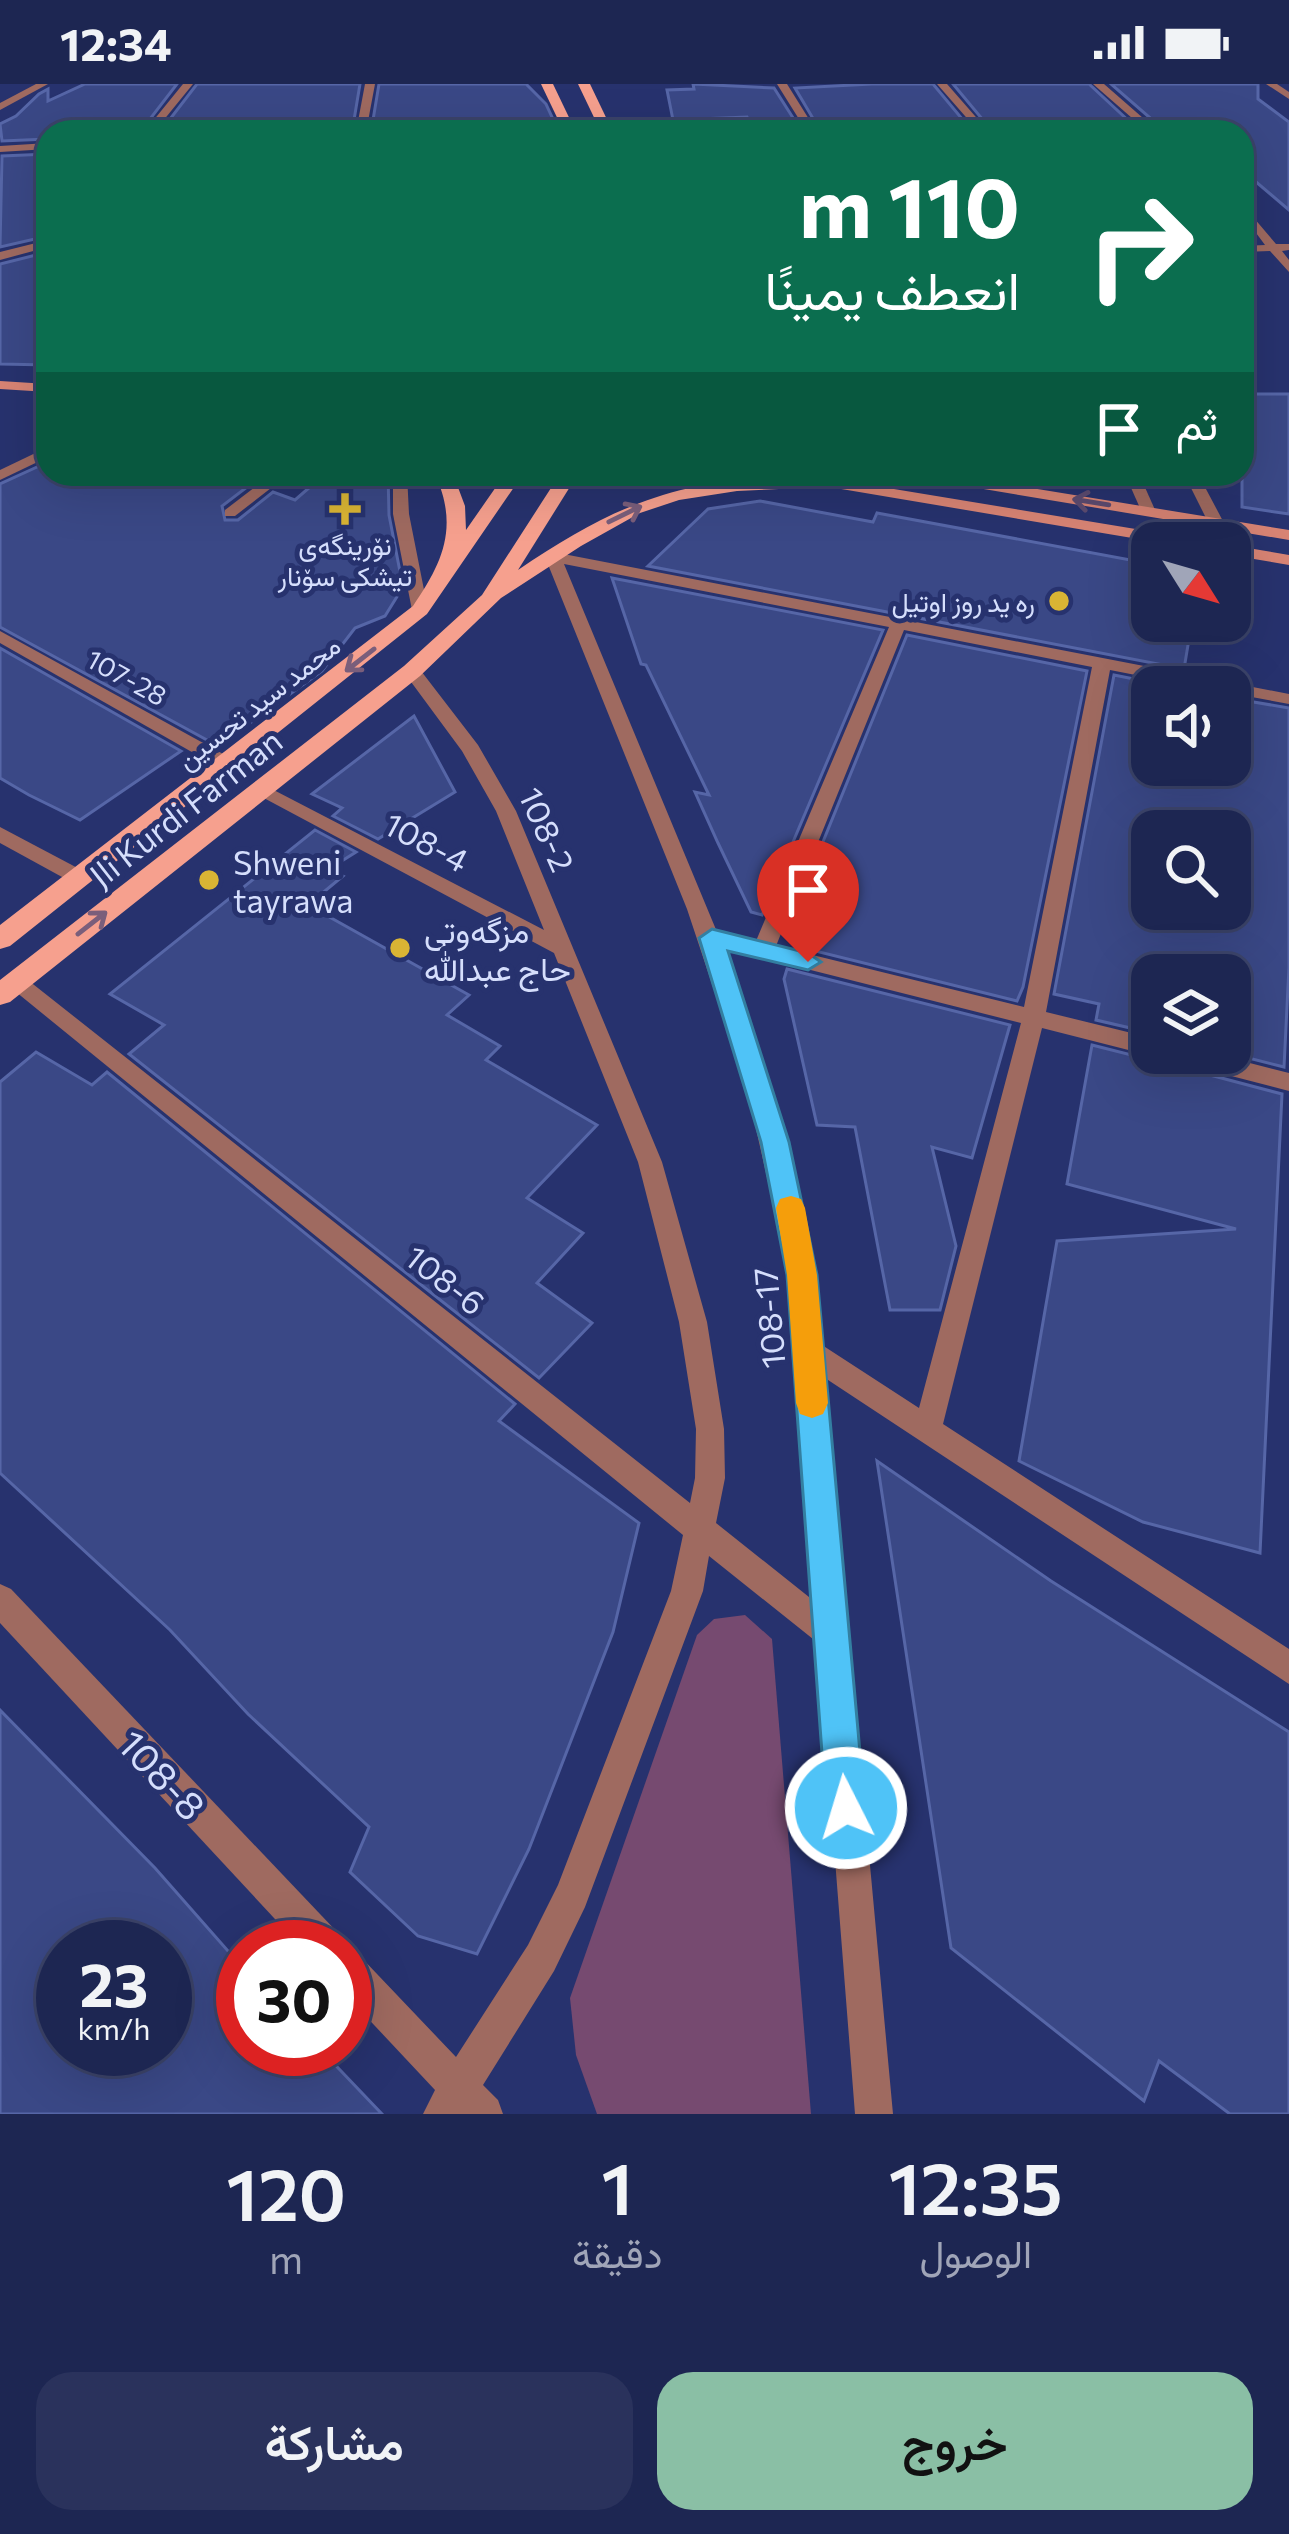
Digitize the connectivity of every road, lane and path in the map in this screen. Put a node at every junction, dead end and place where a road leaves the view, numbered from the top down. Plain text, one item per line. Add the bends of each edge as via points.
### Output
1 (43, 84) edge
2 (188, 84) edge
3 (370, 84) edge
4 (547, 84) edge
5 (584, 84) edge
6 (782, 84) edge
7 (942, 84) edge
8 (1098, 84) edge
9 (1271, 84) edge
10 (1289, 96) edge
11 (0, 107) edge
12 (159, 120) edge
13 (363, 120) edge
14 (564, 120) edge
15 (602, 120) edge
16 (804, 120) edge
17 (973, 120) edge
18 (1140, 120) edge
19 (36, 147) edge
20 (0, 149) edge
21 (1254, 219) edge
22 (36, 247) edge
23 (1282, 247) edge
24 (0, 256) edge
25 (1289, 268) edge
26 (0, 386) edge
27 (36, 388) edge
28 (36, 458) edge
29 (0, 476) edge
30 (266, 486) edge
31 (400, 486) edge
32 (450, 486) edge
33 (506, 486) edge
34 (561, 486) edge
35 (751, 486) edge
36 (853, 486) edge
37 (995, 486) edge
38 (1137, 486) edge
39 (1197, 486) edge
40 (1148, 512) junction
41 (230, 513) dead end
42 (1210, 522) edge
43 (1215, 522) edge
44 (1251, 529) edge
45 (1131, 533) edge
46 (1289, 535) edge
47 (1251, 554) edge
48 (553, 556) junction
49 (1289, 560) edge
50 (446, 575) junction
51 (490, 599) junction
52 (420, 610) junction
53 (898, 625) junction
54 (0, 636) edge
55 (1102, 663) junction
56 (1131, 669) edge
57 (412, 671) junction
58 (1251, 692) edge
59 (1289, 699) edge
60 (227, 764) junction
61 (259, 790) junction
62 (0, 834) edge
63 (80, 878) junction
64 (712, 938) junction
65 (0, 939) edge
66 (565, 950) junction
67 (764, 951) junction
68 (8, 989) edge
69 (1034, 1016) junction
70 (1131, 1041) edge
71 (1251, 1072) edge
72 (1289, 1082) edge
73 (808, 1351) junction
74 (928, 1427) junction
75 (703, 1529) junction
76 (0, 1600) edge
77 (830, 1633) junction
78 (1289, 1668) edge
79 (301, 1920) edge
80 (372, 1999) edge
81 (462, 2105) edge
82 (874, 2114) edge

1 - 11 street
2 - 12 street
3 - 13 street
4 - 14 main road
5 - 15 main road
6 - 16 street
7 - 17 street
8 - 18 street
9 - 10 street
19 - 20 street
21 - 23 street
22 - 24 street
23 - 25 street
26 - 27 main road
28 - 29 street
30 - 41 street
31 - 52 street
32 - 50 main road via 457,534
33 - 50 main road, محمد سید تحسین
34 - 51 main road
48 -> 35 main road via 658,499
36 - 45 main road
40 -> 37 main road
38 - 40 street
39 - 43 street
40 - 42 main road
44 - 46 main road
47 - 49 main road
48 - 51 main road
48 - 53 street
48 - 64 street, 108-17
50 - 52 main road, محمد سید تحسین
51 - 57 main road, Jli Kurdi Farman
52 -> 60 main road, محمد سید تحسین
53 - 55 street
53 - 67 street
54 - 60 street, 107-28
55 - 56 street
55 - 69 street
57 - 61 main road, Jli Kurdi Farman
57 - 66 street, 108-2 via 489,779
58 - 59 street
60 - 63 main road, محمد سید تحسین
61 - 66 street, 108-4
68 -> 61 main road, Jli Kurdi Farman
62 - 63 street
63 - 65 main road, محمد سید تحسین
64 - 67 street
64 - 73 street, 108-17 via 790,1206
66 - 75 street, 108-2 via 650,1162 680,1265 704,1382 710,1478
67 - 69 street
68 - 75 street, 108-6
69 - 70 street
69 - 74 street
71 - 72 street
73 - 74 street
73 - 77 street, 108-17
74 - 78 street
75 - 77 street, 108-6
75 - 81 street, 108-2 via 572,1894
76 - 79 street, 108-8
77 - 82 street, 108-17
80 - 81 street

